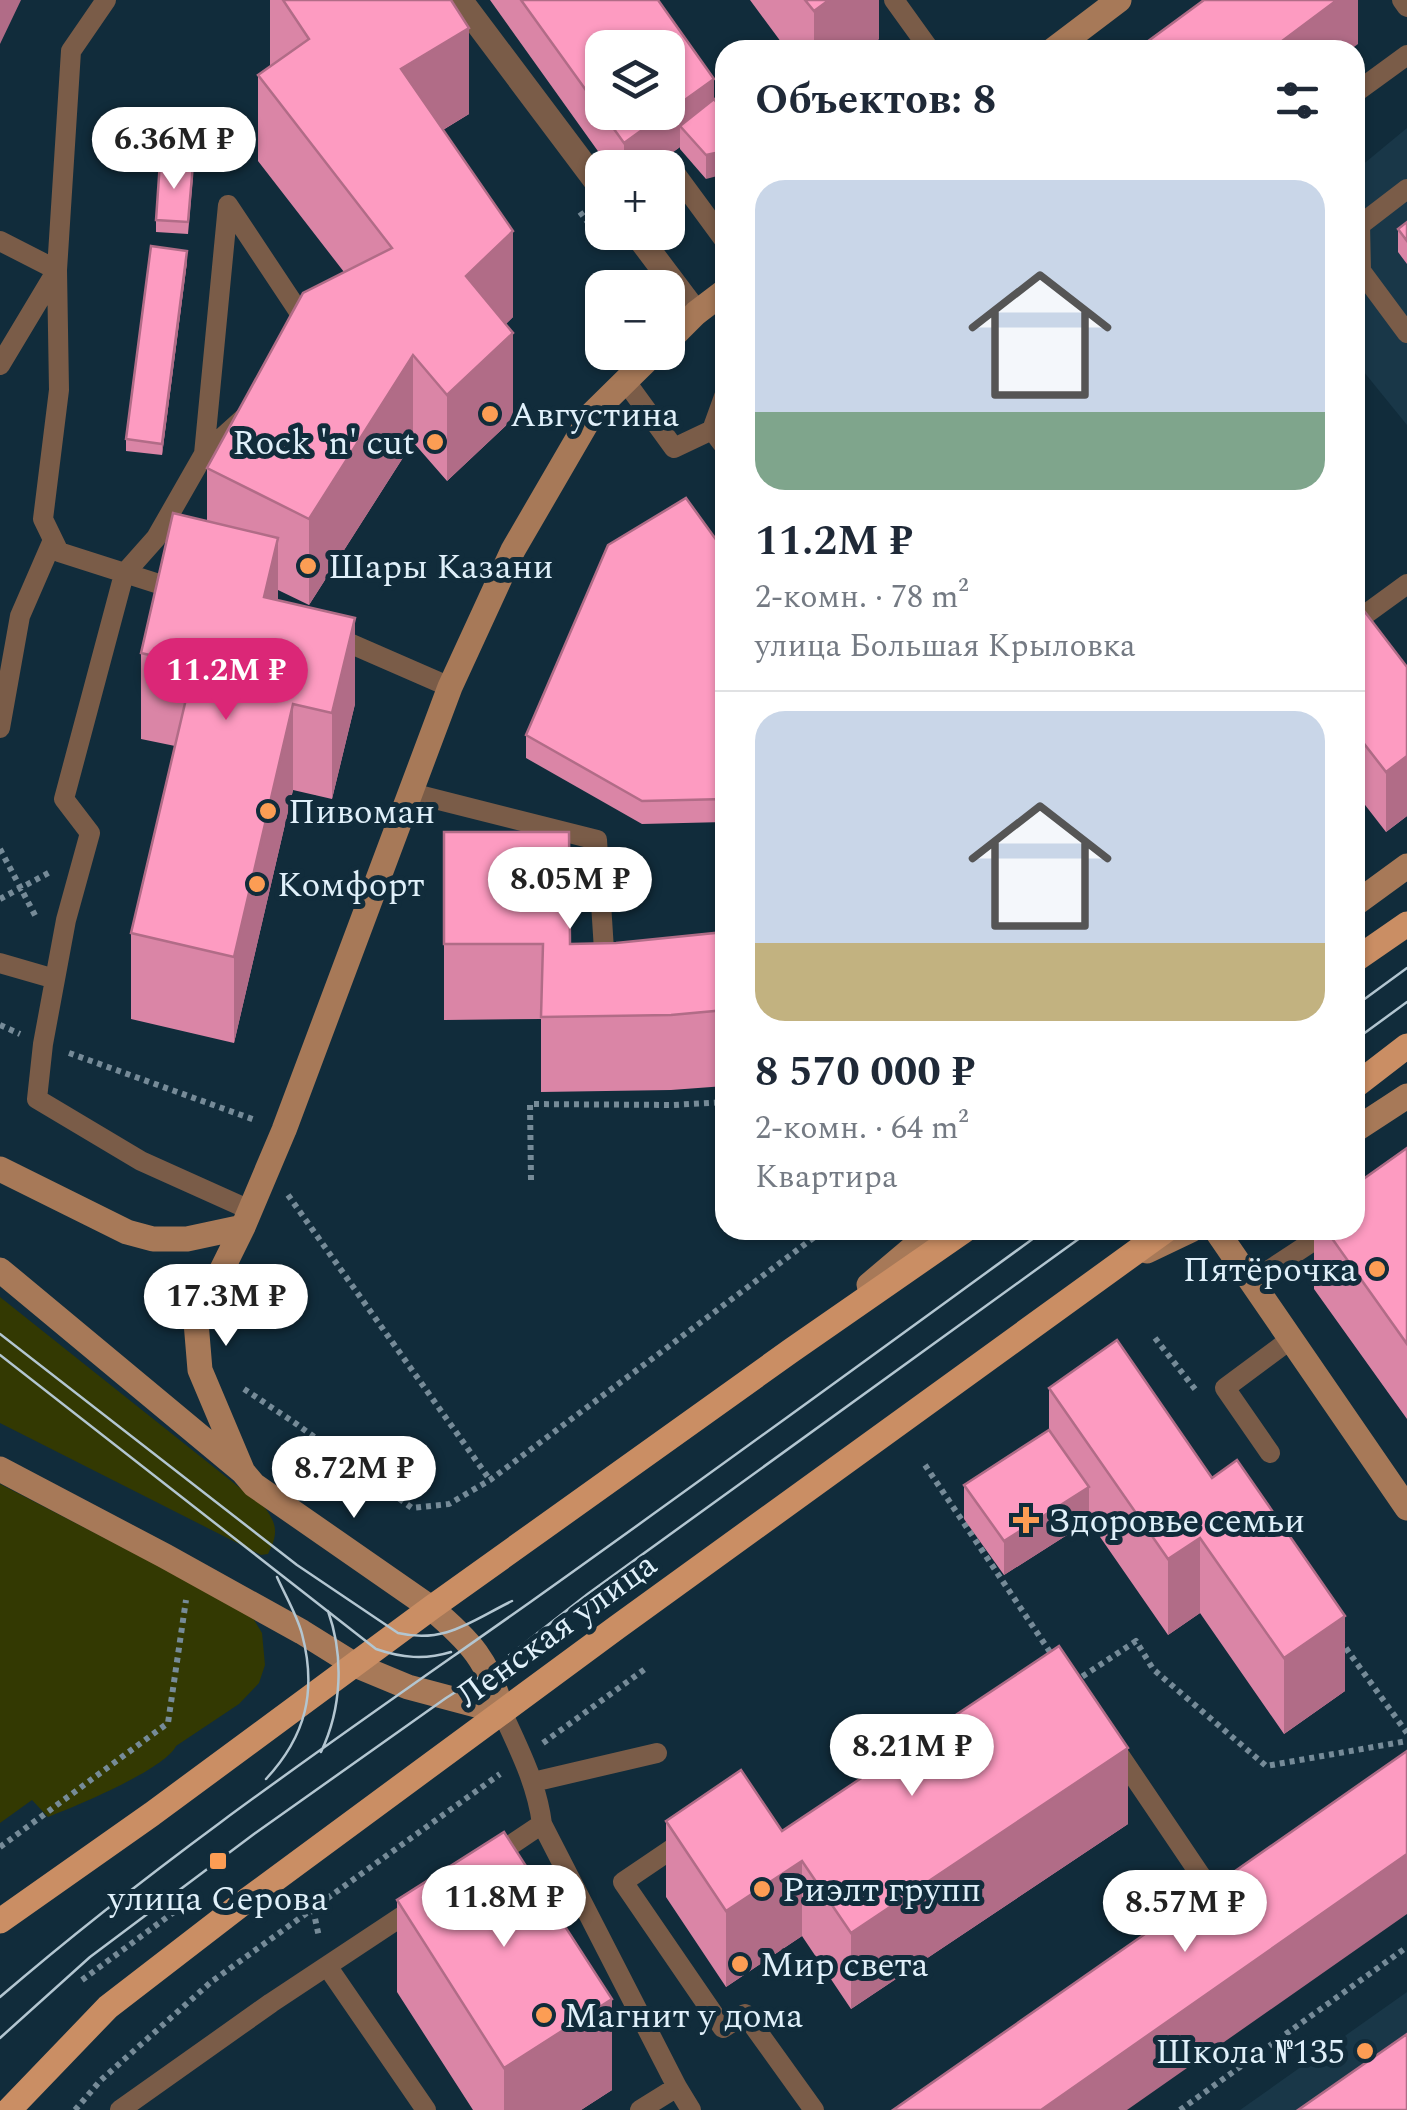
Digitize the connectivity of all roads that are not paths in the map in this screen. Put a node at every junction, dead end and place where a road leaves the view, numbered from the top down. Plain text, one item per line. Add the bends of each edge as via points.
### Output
1 (106, 0) edge
2 (460, 0) edge
3 (894, 0) edge
4 (1119, 0) edge
5 (1402, 0) edge
6 (1407, 7) edge
7 (923, 40) edge
8 (1066, 40) edge
9 (1407, 55) edge
10 (1365, 86) edge
11 (585, 166) edge
12 (685, 187) edge
13 (1407, 189) edge
14 (1365, 221) edge
15 (715, 227) edge
16 (0, 241) edge
17 (649, 250) edge
18 (56, 270) junction
19 (1365, 275) edge
20 (715, 299) edge
21 (696, 313) junction
22 (685, 324) edge
23 (1407, 333) edge
24 (322, 346) edge
25 (0, 366) edge
26 (638, 370) edge
27 (626, 382) junction
28 (263, 400) edge
29 (715, 440) edge
30 (204, 454) junction
31 (53, 540) junction
32 (124, 574) junction
33 (1407, 584) edge
34 (202, 598) edge
35 (1365, 619) edge
36 (307, 625) edge
37 (450, 687) junction
38 (0, 728) edge
39 (411, 793) junction
40 (1407, 866) edge
41 (1365, 894) edge
42 (1407, 924) edge
43 (1365, 953) edge
44 (0, 963) edge
45 (56, 969) junction
46 (606, 986) edge
47 (1407, 1046) edge
48 (1365, 1078) edge
49 (1407, 1096) edge
50 (1365, 1123) edge
51 (0, 1170) edge
52 (246, 1218) junction
53 (922, 1240) edge
54 (951, 1240) edge
55 (1153, 1240) edge
56 (1170, 1240) edge
57 (1223, 1240) edge
58 (1315, 1240) edge
59 (1125, 1262) junction
60 (0, 1270) edge
61 (1251, 1282) junction
62 (1291, 1339) junction
63 (792, 1350) junction
64 (1270, 1454) dead end
65 (0, 1470) edge
66 (242, 1472) junction
67 (1407, 1508) edge
68 (431, 1608) junction
69 (355, 1664) junction
70 (502, 1712) junction
71 (1103, 1730) edge
72 (657, 1753) dead end
73 (533, 1782) junction
74 (712, 1822) edge
75 (542, 1824) junction
76 (476, 1868) edge
77 (443, 1890) edge
78 (1228, 1916) edge
79 (0, 1921) edge
80 (326, 1966) junction
81 (677, 2087) junction
82 (9, 2110) edge
83 (120, 2110) edge
84 (426, 2110) edge
85 (640, 2110) edge
86 (691, 2110) edge
87 (814, 2110) edge

1 - 18 lane via 71,51
2 - 11 street
3 - 7 lane
4 - 8 street
5 - 6 lane
9 - 10 lane
12 - 15 lane
13 - 14 lane
16 - 18 lane
17 - 21 street
18 - 25 lane
18 - 31 lane via 59,390 43,519
19 - 23 lane
20 - 21 street
21 - 22 street
24 - 30 lane via 228,205
26 - 27 street
27 - 29 lane via 674,448
27 - 37 street via 592,414 513,550
28 - 30 lane
30 - 32 lane via 156,538
31 - 32 lane via 59,552
31 - 38 lane via 20,616
32 - 34 lane
32 - 45 lane via 64,799 90,833
33 - 35 lane
36 - 37 lane
37 - 39 street
39 - 46 lane via 597,840
39 - 52 street
40 - 41 street
42 - 43 main road
44 - 45 lane
45 - 52 lane via 37,1098
47 - 48 main road
49 - 50 street
51 - 52 street via 140,1236 187,1238
52 - 66 street via 196,1322 200,1370
53 - 63 street
54 - 63 main road
55 - 59 main road, Ленская улица
56 - 59 street
57 - 61 street
58 - 61 lane
59 - 70 main road, Ленская улица
60 - 66 street
61 - 62 street
62 - 64 lane via 1225,1388
62 - 67 street
63 - 68 main road
65 - 69 street
66 - 68 street
68 - 69 main road
68 - 70 street via 471,1644 489,1671
69 - 70 street via 408,1687
69 - 79 main road
70 - 73 lane
70 - 82 main road, Ленская улица via 108,2008
71 - 78 lane
72 - 73 lane
73 - 75 lane
74 - 87 lane via 623,1882 722,2028 745,2014
75 - 76 lane
75 - 81 lane
77 - 80 lane
80 - 83 lane
80 - 84 lane
81 - 85 lane
81 - 86 lane

